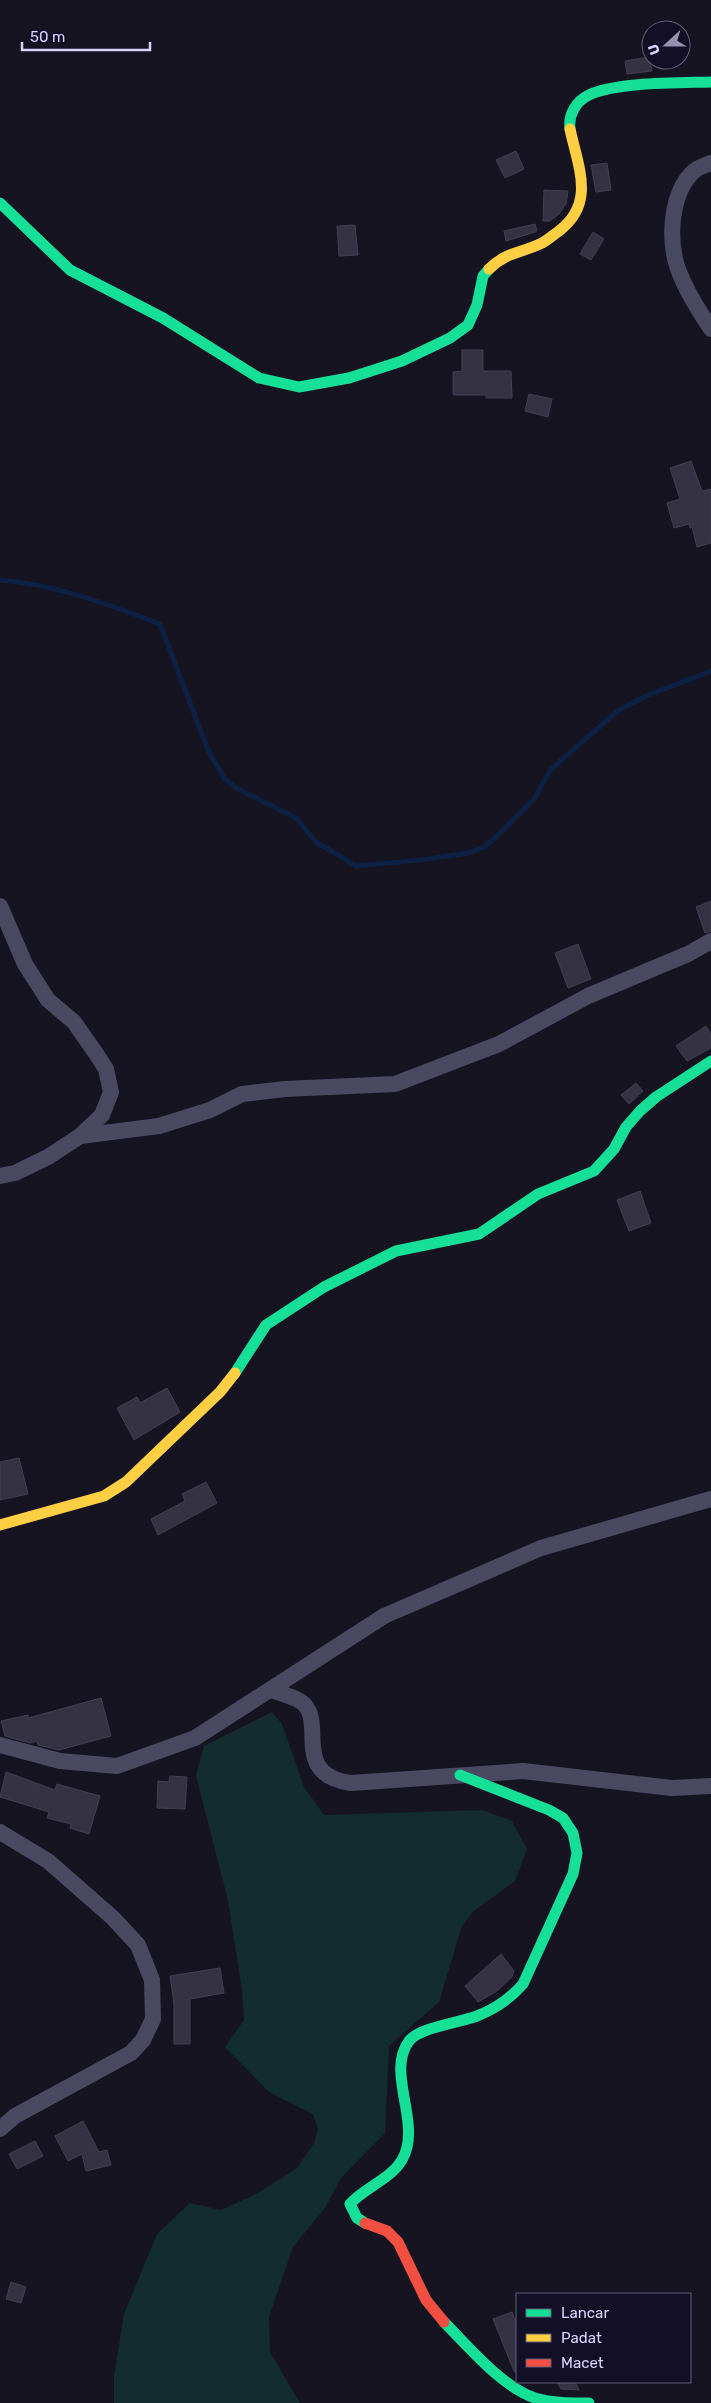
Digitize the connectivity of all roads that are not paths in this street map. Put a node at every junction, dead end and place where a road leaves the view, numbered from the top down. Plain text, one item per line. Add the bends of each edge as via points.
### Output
1 (711, 82) edge
2 (711, 163) edge
3 (0, 203) edge
4 (711, 329) edge
5 (0, 906) edge
6 (711, 941) edge
7 (711, 1061) edge
8 (80, 1136) junction
9 (0, 1176) edge
10 (711, 1499) edge
11 (0, 1525) edge
12 (271, 1690) junction
13 (0, 1745) edge
14 (460, 1775) junction
15 (711, 1786) edge
16 (0, 1832) edge
17 (0, 2129) edge
18 (588, 2403) edge

1 - 3 street via 657,84 588,95 573,108 569,122 583,192 578,210 568,223 541,244 515,251 496,262 483,276 477,305 468,325 450,338 402,361 349,378 299,387 259,378 163,318 70,270
2 - 4 street via 694,170 678,193 672,224 678,267 690,296
5 - 8 street via 25,964 48,1000 74,1022 106,1069 111,1092 108,1100 102,1115
6 - 8 street via 588,996 499,1044 394,1084 242,1094 210,1110 159,1126
7 - 11 street via 640,1111 594,1171 538,1194 479,1234 396,1251 288,1309 266,1325 238,1370 214,1400 126,1482 104,1496
8 - 9 street via 48,1157 15,1173
10 - 12 street via 532,1552 384,1616
12 - 13 street via 195,1738 117,1766 60,1761
12 - 14 street via 301,1701 309,1713 318,1766 326,1777 351,1782
14 - 15 street via 523,1770 672,1788
14 - 18 street via 563,1818 573,1833 577,1853 573,1874 523,1984 513,1996 486,2014 424,2032 410,2040 402,2052 401,2070 410,2125 407,2148 396,2171 355,2197 350,2204 357,2220 392,2234 431,2308 508,2382 545,2401
16 - 17 street via 48,1862 113,1918 138,1945 152,1980 153,2019 143,2040 131,2053 15,2116

